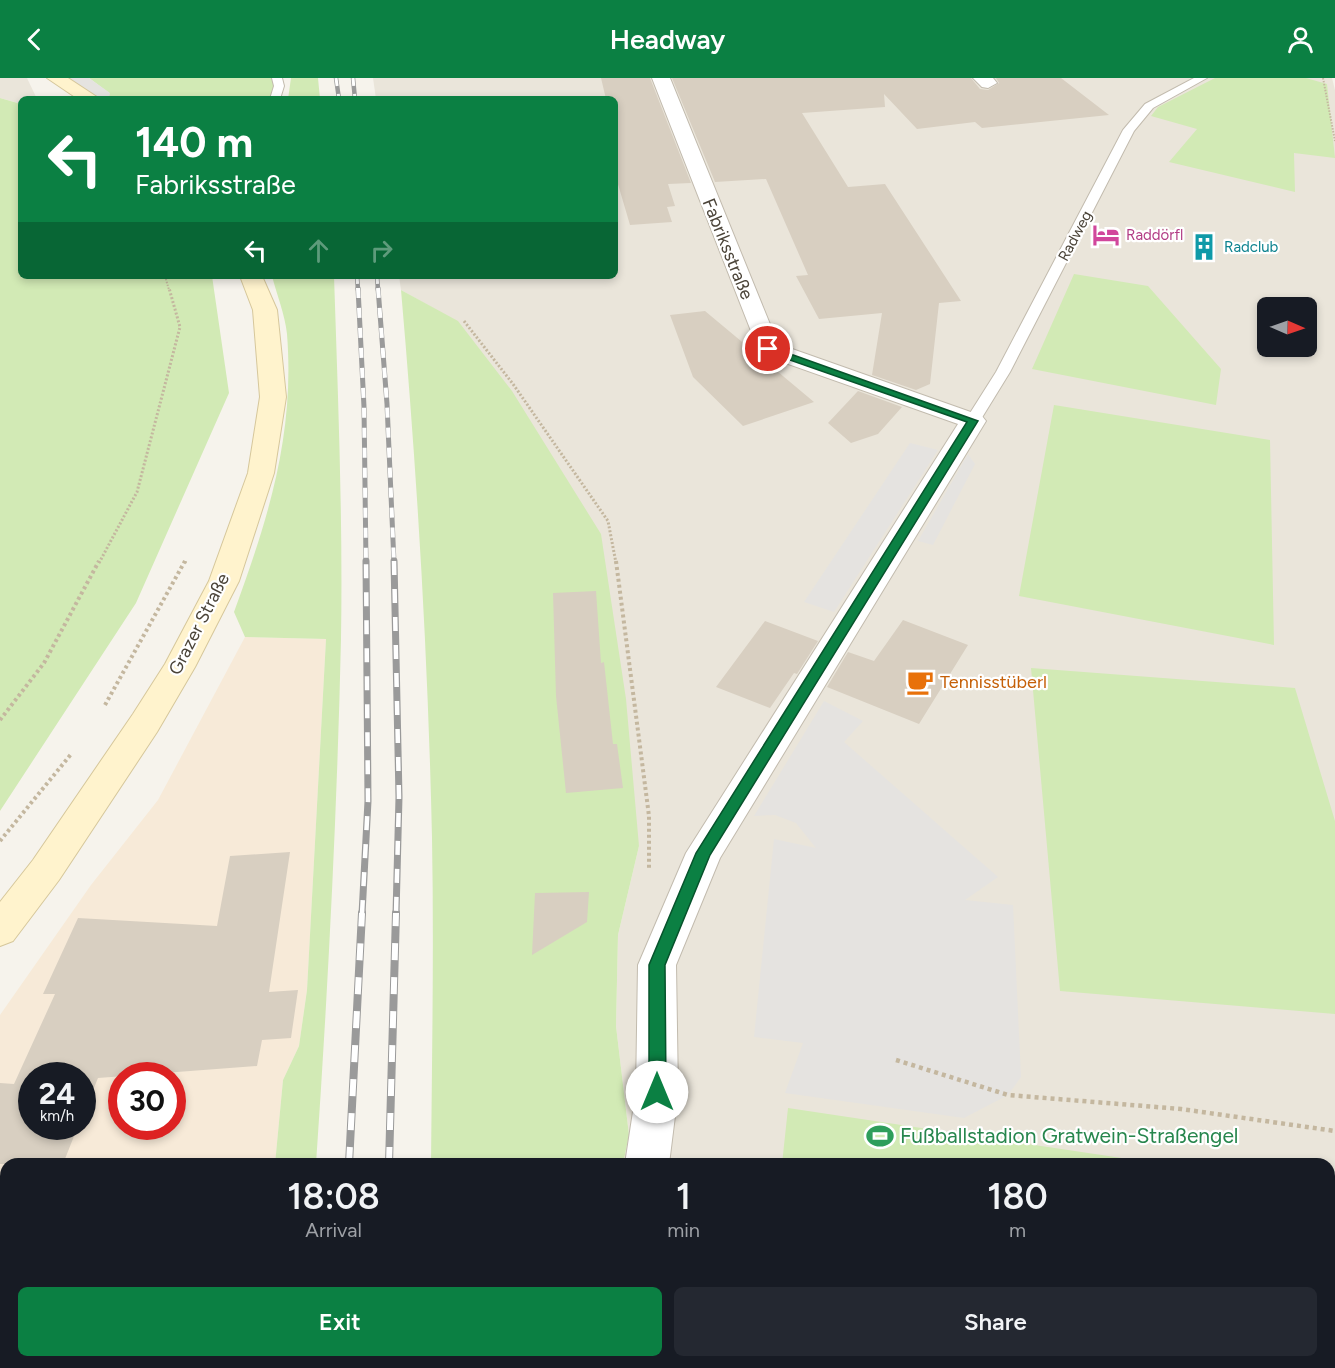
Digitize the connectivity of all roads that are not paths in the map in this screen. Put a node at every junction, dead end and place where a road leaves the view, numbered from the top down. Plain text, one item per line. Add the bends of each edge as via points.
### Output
1 (56, 78) edge
2 (277, 78) edge
3 (661, 78) edge
4 (1202, 78) edge
5 (87, 96) edge
6 (276, 96) edge
7 (252, 279) edge
8 (973, 421) junction
9 (0, 930) edge
10 (648, 1158) edge

1 - 5 main road
2 - 6 lane
3 - 8 street, Fabriksstraße via 768,349
4 - 8 lane, Radweg via 1149,106 1129,130
7 - 9 main road, Grazer Straße via 265,310 273,397 261,473 224,580 145,723 46,870
8 - 10 street via 704,853 657,965 657,1092

